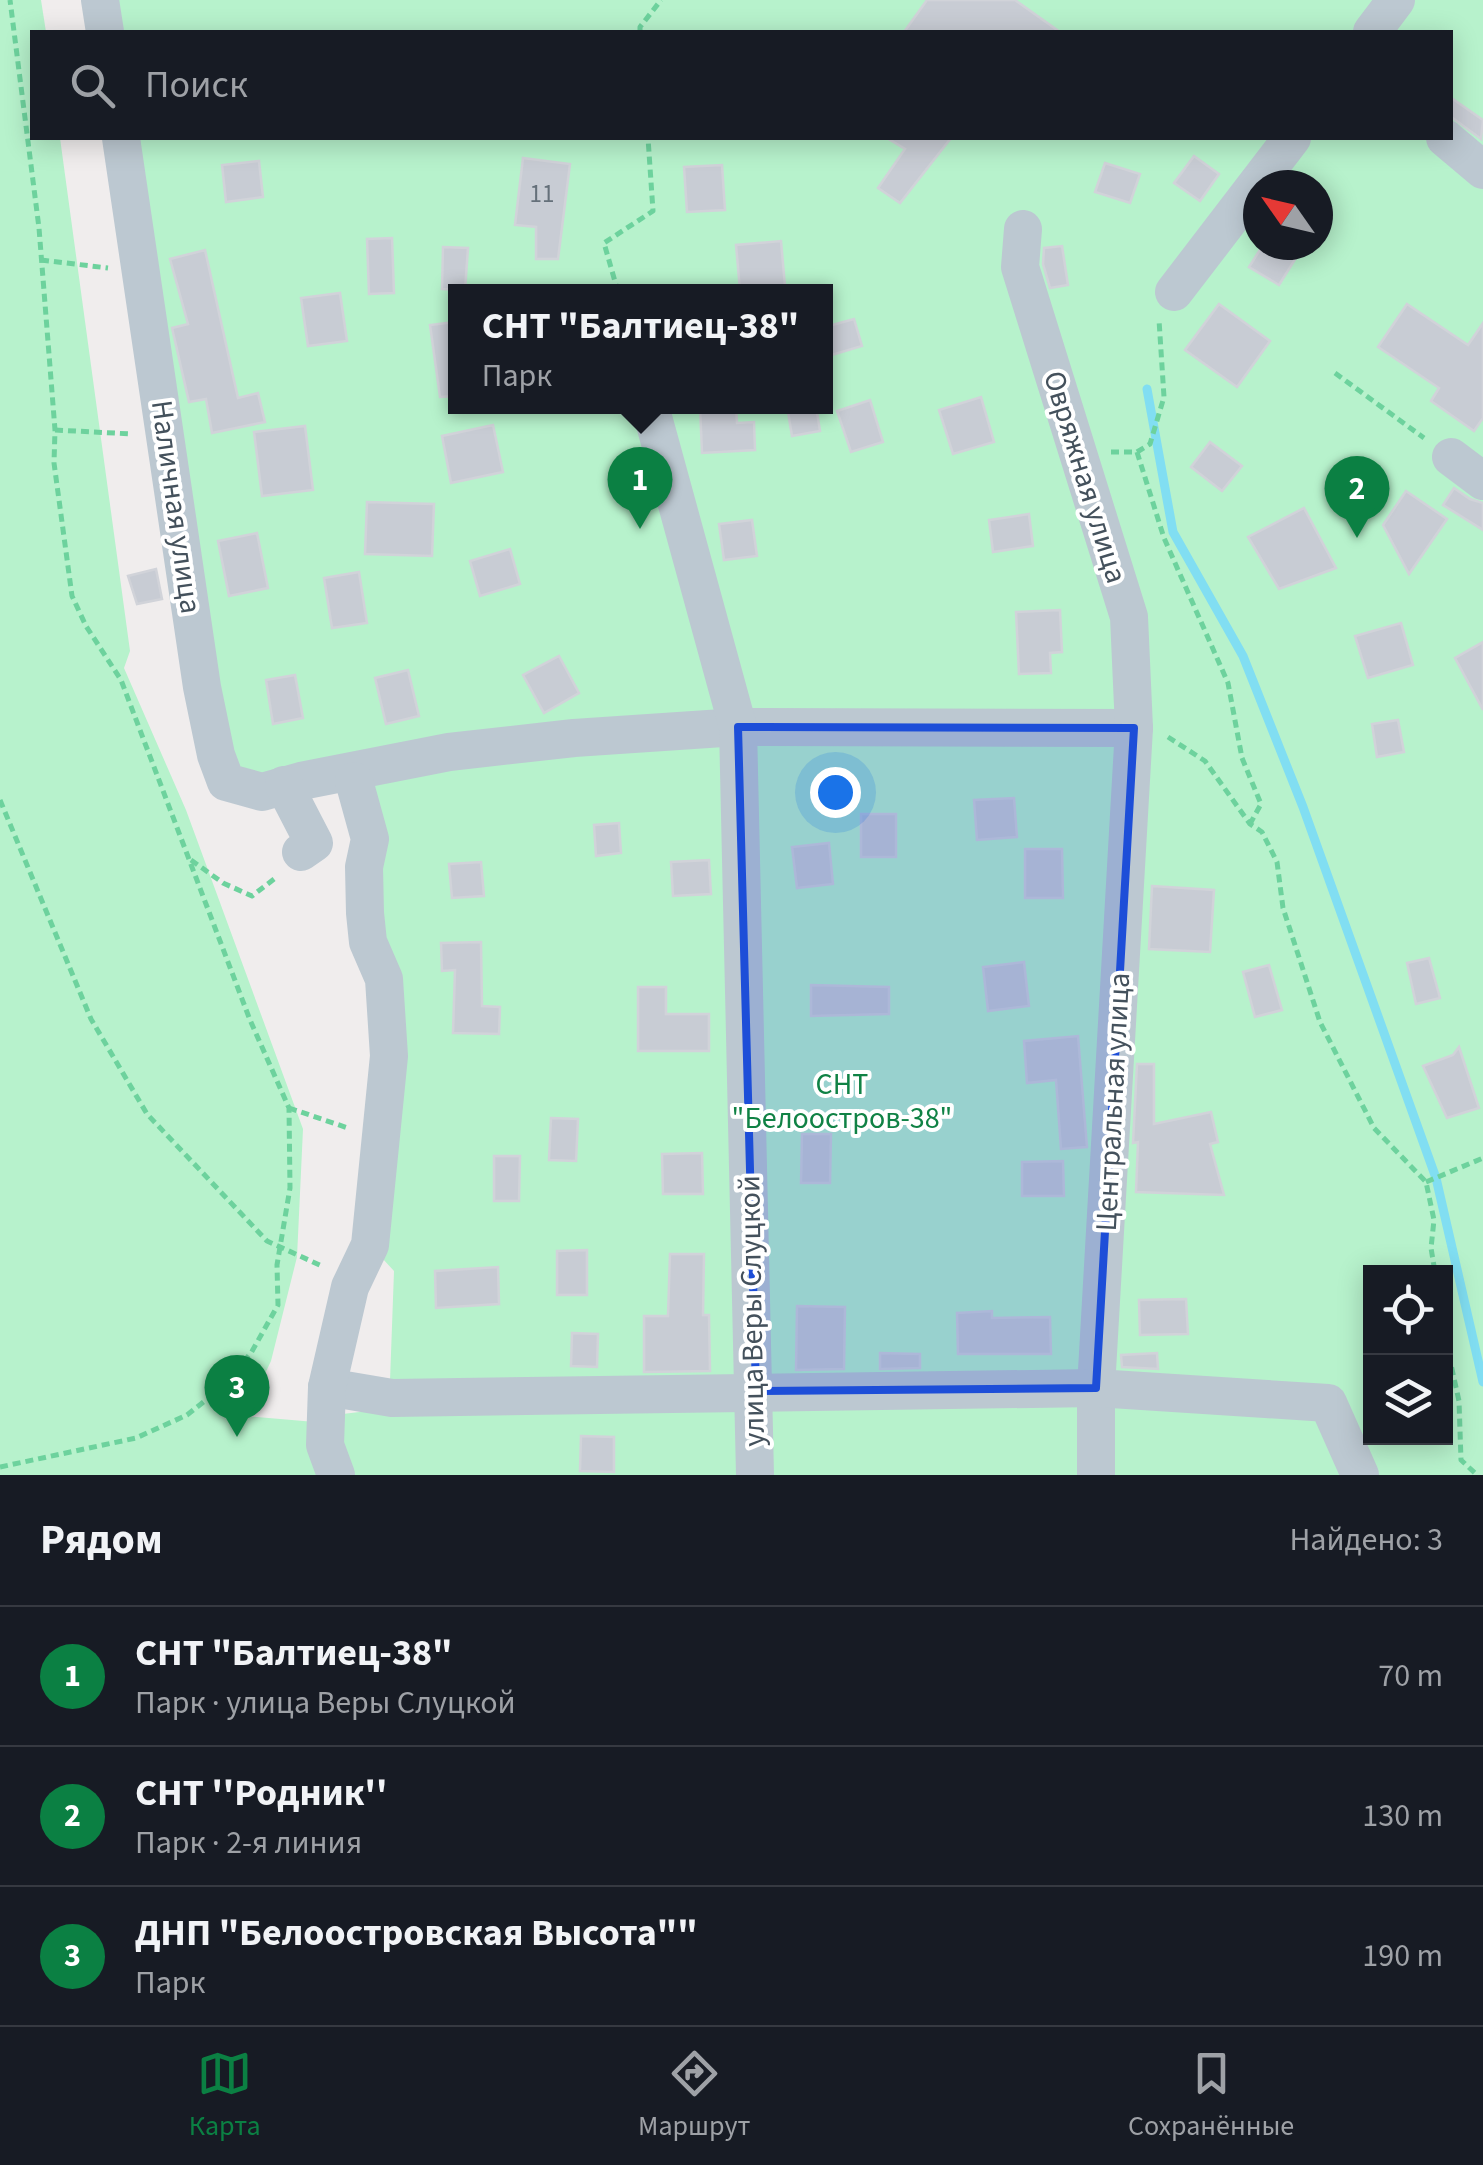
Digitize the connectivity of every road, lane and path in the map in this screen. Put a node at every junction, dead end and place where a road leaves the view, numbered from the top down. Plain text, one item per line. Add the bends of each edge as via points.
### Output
1 (10, 0) edge
2 (100, 0) edge
3 (660, 0) edge
4 (1396, 0) edge
5 (106, 30) edge
6 (640, 30) edge
7 (1374, 30) edge
8 (121, 140) edge
9 (648, 140) edge
10 (1290, 140) edge
11 (1447, 140) edge
12 (1483, 170) edge
13 (1022, 229) dead end
14 (42, 260) junction
15 (141, 270) junction
16 (616, 284) edge
17 (1174, 292) joint
18 (1336, 373) dead end
19 (652, 414) edge
20 (55, 430) junction
21 (164, 430) junction
22 (1450, 458) joint
23 (1483, 481) edge
24 (1134, 726) junction
25 (738, 727) junction
26 (354, 781) dead end
27 (300, 782) junction
28 (0, 800) edge
29 (1250, 824) junction
30 (301, 852) joint
31 (191, 860) junction
32 (289, 1108) junction
33 (383, 1120) junction
34 (1483, 1158) edge
35 (1426, 1182) junction
36 (280, 1250) junction
37 (1434, 1265) edge
38 (350, 1287) junction
39 (1449, 1355) edge
40 (326, 1387) junction
41 (1096, 1388) junction
42 (756, 1391) junction
43 (0, 1468) edge
44 (336, 1475) edge
45 (755, 1475) edge
46 (1096, 1475) edge
47 (1360, 1475) edge
48 (1477, 1475) edge

1 - 14 path
2 - 5 street
3 - 6 path
4 - 7 street
8 - 15 street, Наличная улица
9 - 16 path via 653,211 604,243
10 - 17 street
11 - 12 street
13 - 24 street, Овряжная улица via 1020,267 1129,617
14 - 15 path
14 - 20 path
15 - 21 street, Наличная улица
17 - 29 path via 1156,323 1164,396 1150,444 1138,452 1164,538 1228,683 1242,758 1261,804
18 - 22 path
19 - 25 street, улица Веры Слуцкой
20 - 21 path
20 - 31 path via 72,596 121,680
21 - 27 street, Наличная улица via 202,687 226,782 262,792
22 - 23 street
24 - 25 street
24 - 29 path via 1146,723 1206,761
24 - 41 street, Центральная улица
25 - 27 street via 449,752
25 - 42 street, улица Веры Слуцкой
26 - 33 street via 370,839 364,870 368,942 384,979 390,1056
27 - 30 street via 314,843
28 - 36 path via 115,1064 147,1114
29 - 35 path via 1278,862 1283,908 1320,1022 1374,1128
30 - 31 path via 252,896
31 - 32 path
32 - 33 path via 359,1132
32 - 36 path via 290,1188
33 - 38 street via 370,1245
34 - 35 path
35 - 37 path
36 - 38 path via 334,1272
36 - 43 path via 278,1304 251,1354 187,1415 136,1438
38 - 40 street
39 - 48 path via 1461,1460
40 - 42 street via 392,1398
40 - 44 street via 324,1445
41 - 42 street
41 - 46 street, Центральная улица
41 - 47 street via 1328,1403
42 - 45 street, улица Веры Слуцкой

